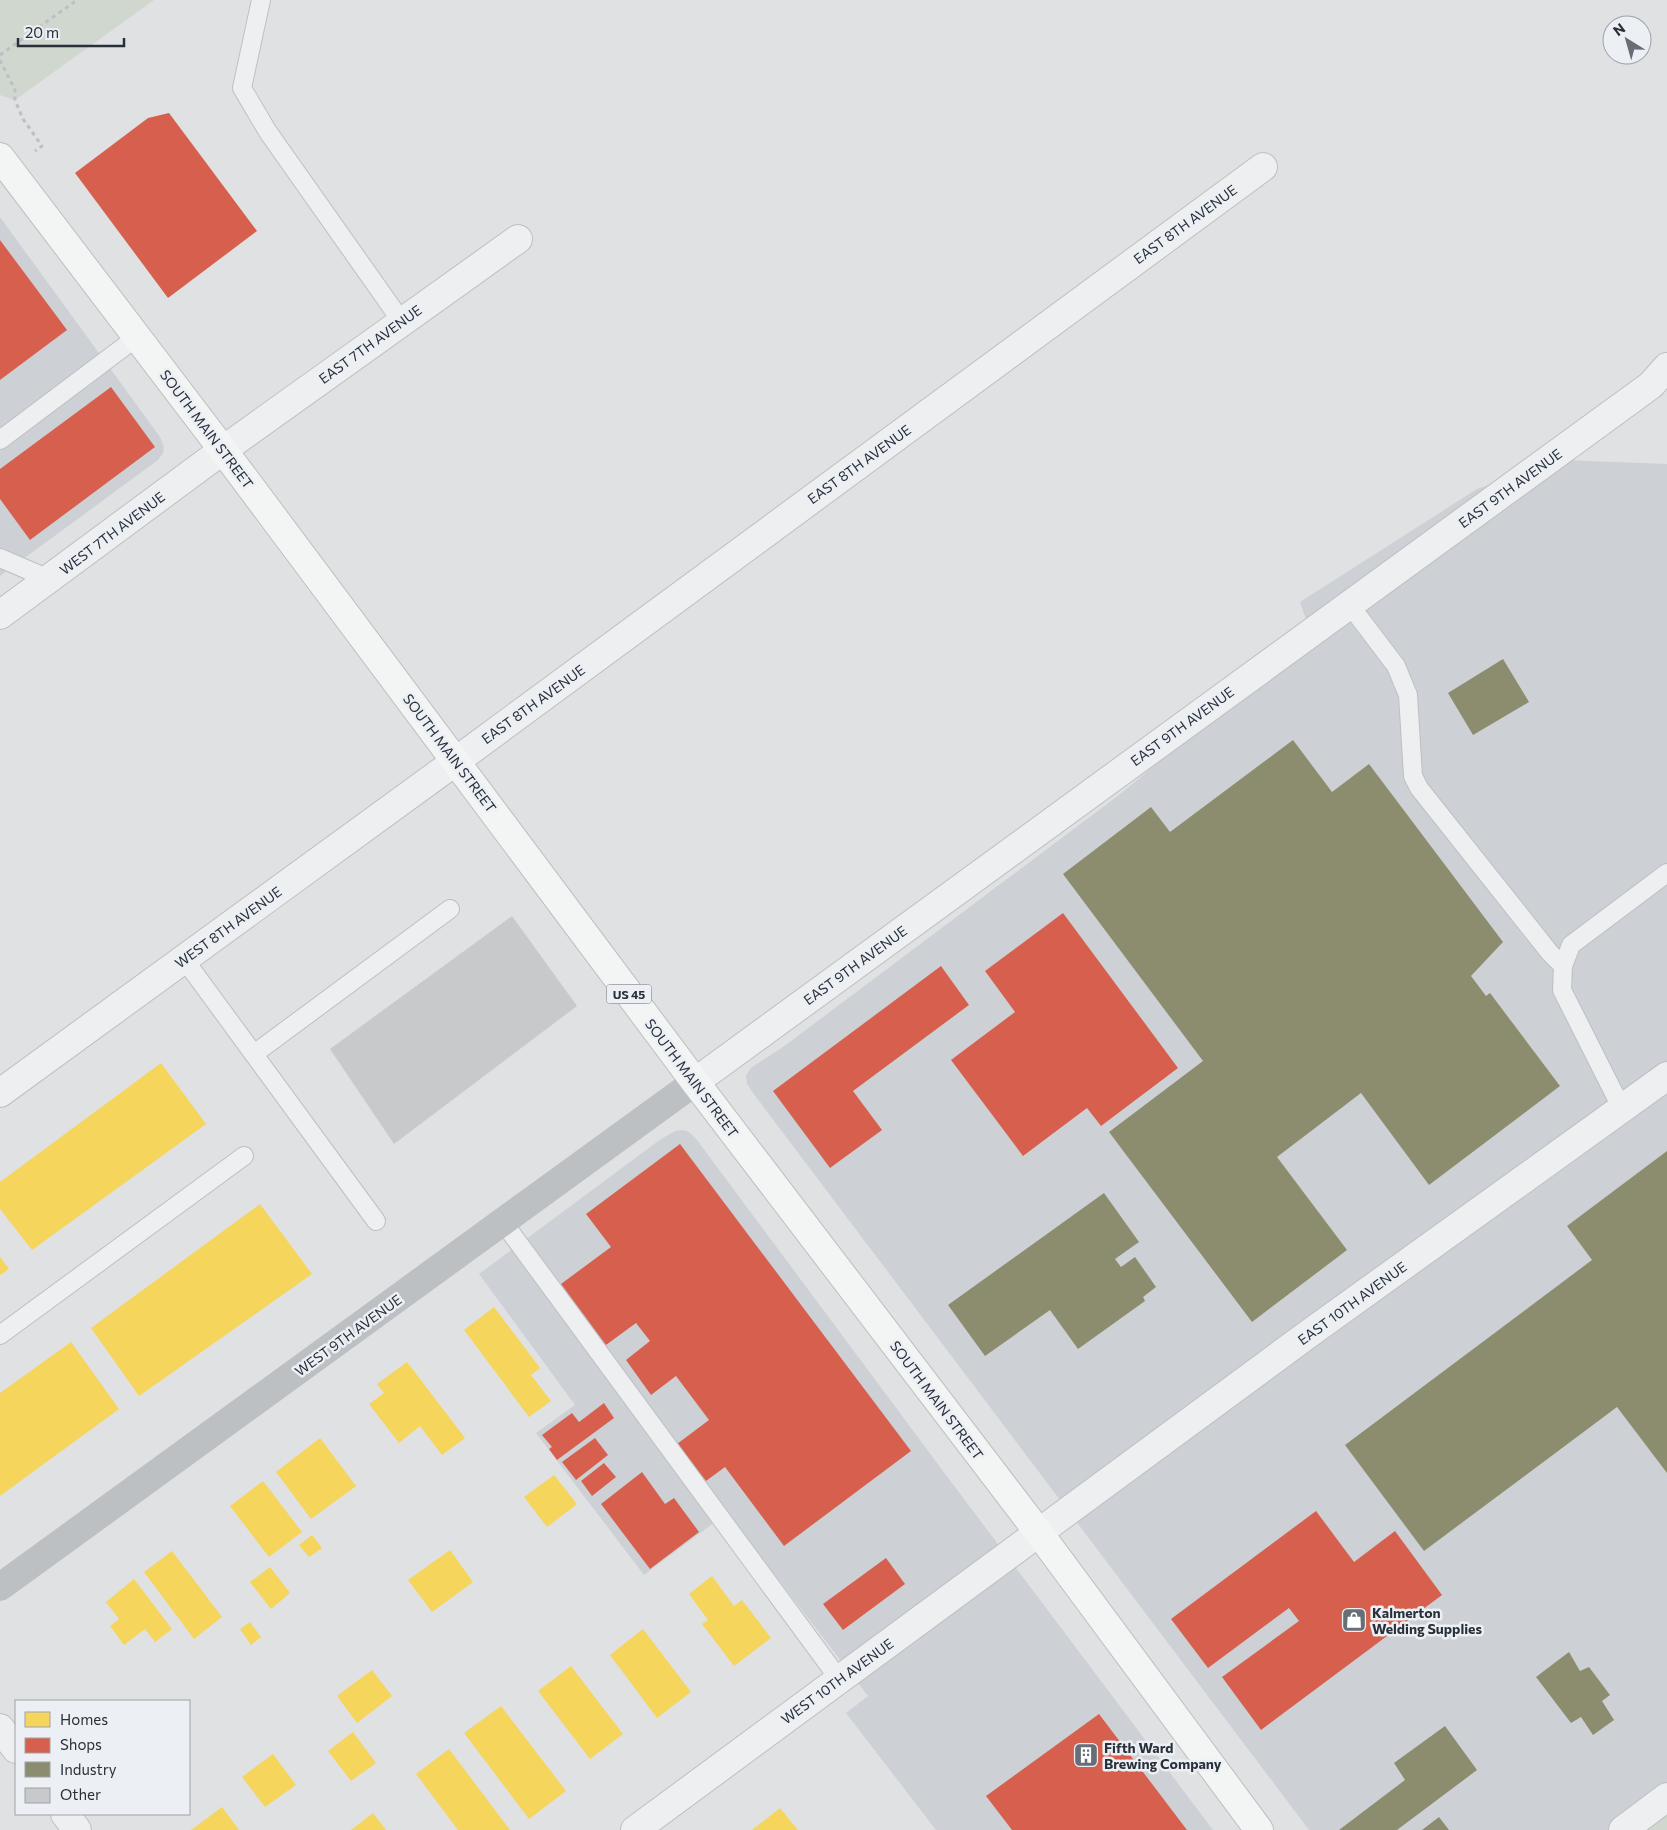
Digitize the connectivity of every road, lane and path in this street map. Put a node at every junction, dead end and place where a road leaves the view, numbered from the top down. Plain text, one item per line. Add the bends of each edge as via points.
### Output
1 (77, 0) edge
2 (261, 0) edge
3 (0, 55) edge
4 (0, 60) edge
5 (5, 164) edge
6 (1263, 166) dead end
7 (518, 238) dead end
8 (402, 322) junction
9 (137, 337) junction
10 (1667, 367) edge
11 (0, 440) edge
12 (223, 450) junction
13 (0, 558) edge
14 (49, 579) junction
15 (1350, 604) junction
16 (0, 616) edge
17 (456, 761) junction
18 (1667, 873) edge
19 (450, 909) dead end
20 (184, 959) junction
21 (1563, 966) junction
22 (254, 1054) junction
23 (1667, 1076) edge
24 (695, 1082) junction
25 (0, 1093) edge
26 (1622, 1109) junction
27 (244, 1156) dead end
28 (376, 1221) dead end
29 (503, 1222) junction
30 (0, 1335) edge
31 (1039, 1533) junction
32 (0, 1588) edge
33 (840, 1679) junction
34 (0, 1728) edge
35 (15, 1748) edge
36 (1667, 1798) edge
37 (66, 1815) edge
38 (77, 1830) edge
39 (636, 1830) edge
40 (1259, 1830) edge
41 (1623, 1830) edge

1 - 3 path
2 - 8 lane via 242,88 268,132
4 - 5 path via 15,90 22,118 42,146
5 - 9 main road, SOUTH MAIN STREET / US 45
6 - 17 street, EAST 8TH AVENUE
7 - 8 street, EAST 7TH AVENUE
8 - 12 street, EAST 7TH AVENUE
9 - 11 lane
9 - 12 main road, SOUTH MAIN STREET / US 45
10 - 15 street, EAST 9TH AVENUE via 1651,386
12 - 14 street, WEST 7TH AVENUE
12 - 17 main road, SOUTH MAIN STREET / US 45
13 - 14 lane
14 - 16 street, WEST 7TH AVENUE
15 - 21 lane via 1396,666 1408,695 1413,776 1419,788
15 - 24 street, EAST 9TH AVENUE
17 - 20 street, WEST 8TH AVENUE
17 - 24 main road, SOUTH MAIN STREET / US 45
18 - 21 lane via 1571,944
19 - 22 lane
20 - 22 lane
20 - 25 street, WEST 8TH AVENUE
21 - 26 lane via 1562,990
22 - 28 lane
23 - 26 street, EAST 10TH AVENUE
24 - 29 main road, WEST 9TH AVENUE
24 - 31 main road, SOUTH MAIN STREET / US 45
26 - 31 street, EAST 10TH AVENUE
27 - 30 lane
29 - 32 main road, WEST 9TH AVENUE
29 - 33 lane
31 - 33 street, WEST 10TH AVENUE
31 - 40 main road, SOUTH MAIN STREET / US 45
33 - 39 street, WEST 10TH AVENUE
34 - 35 street
36 - 41 street
37 - 38 street

